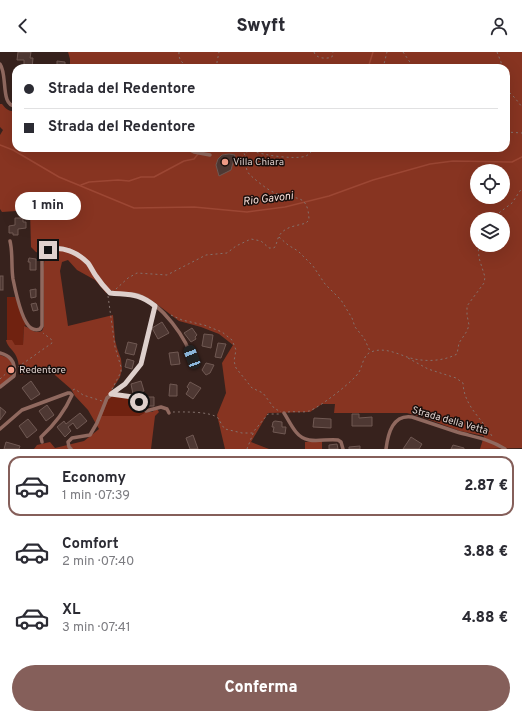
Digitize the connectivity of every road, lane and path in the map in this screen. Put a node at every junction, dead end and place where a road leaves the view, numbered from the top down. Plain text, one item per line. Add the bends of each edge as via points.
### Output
1 (179, 52) edge
2 (219, 52) edge
3 (314, 52) edge
4 (333, 52) edge
5 (388, 52) edge
6 (403, 52) edge
7 (497, 52) edge
8 (0, 64) edge
9 (185, 64) edge
10 (217, 64) edge
11 (384, 64) edge
12 (411, 64) edge
13 (501, 64) edge
14 (510, 94) edge
15 (12, 105) edge
16 (522, 107) edge
17 (510, 132) edge
18 (522, 133) edge
19 (194, 152) edge
20 (248, 152) edge
21 (254, 152) edge
22 (311, 152) edge
23 (245, 153) joint
24 (210, 155) dead end
25 (522, 188) edge
26 (500, 212) edge
27 (279, 236) junction
28 (10, 241) dead end
29 (479, 252) edge
30 (110, 293) junction
31 (155, 306) junction
32 (162, 310) junction
33 (40, 329) junction
34 (370, 352) junction
35 (0, 353) edge
36 (408, 357) junction
37 (193, 362) dead end
38 (16, 368) junction
39 (0, 380) edge
40 (0, 387) edge
41 (112, 388) dead end
42 (70, 393) junction
43 (111, 394) junction
44 (105, 404) junction
45 (168, 413) joint
46 (284, 413) junction
47 (0, 428) edge
48 (253, 433) junction
49 (42, 442) dead end
50 (495, 442) junction
51 (71, 449) edge
52 (247, 449) edge
53 (343, 449) edge
54 (386, 449) edge
55 (504, 449) edge

1 - 9 path via 178,57
2 - 10 path
3 - 4 path via 318,57 327,58 332,57
5 - 11 path
6 - 12 path
7 - 13 path
8 - 15 street via 4,76 5,100
14 - 16 path
17 - 18 path
19 - 24 street
20 - 23 path
21 - 22 path via 280,157 302,157
23 - 27 path via 246,166 251,176 274,193 300,198 307,208 309,220 306,223 294,225
25 - 26 path via 512,203
27 - 30 path via 274,248 251,239 227,253 206,255 167,275 137,273
27 - 34 path via 313,266 341,300
28 - 33 street via 13,279 20,307 28,326
29 - 36 path via 485,277 484,283 467,306 469,325 459,343 457,354 429,361
30 - 31 street via 137,295
30 - 33 street via 83,258 60,248 48,250 42,260
30 - 41 path via 108,296 115,347 122,367
31 - 32 street
31 - 43 street via 141,364 125,384
32 - 37 street via 188,348
32 - 46 path via 182,320 222,332 232,340 236,368 252,388 263,393 274,408
33 - 38 path via 52,343
34 - 36 path via 392,351
34 - 46 path via 355,378 315,408
35 - 38 street via 8,356
36 - 50 path via 428,369 456,378 463,383 465,398
38 - 39 path via 10,369
38 - 40 street via 14,376
42 - 44 path via 75,389
42 - 47 street via 22,410
42 - 49 street via 72,395 69,401 51,428 41,437
43 - 44 street
43 - 45 street via 133,397 146,410 161,407 166,408
44 - 51 street via 90,435 72,438 68,442
45 - 48 path via 203,413 217,418 225,429
46 - 48 path via 268,414
46 - 53 street via 303,438 311,441 338,440
48 - 52 path
50 - 54 street, Strada della Vetta via 405,416 398,419 393,426
50 - 55 street, Strada della Vetta

